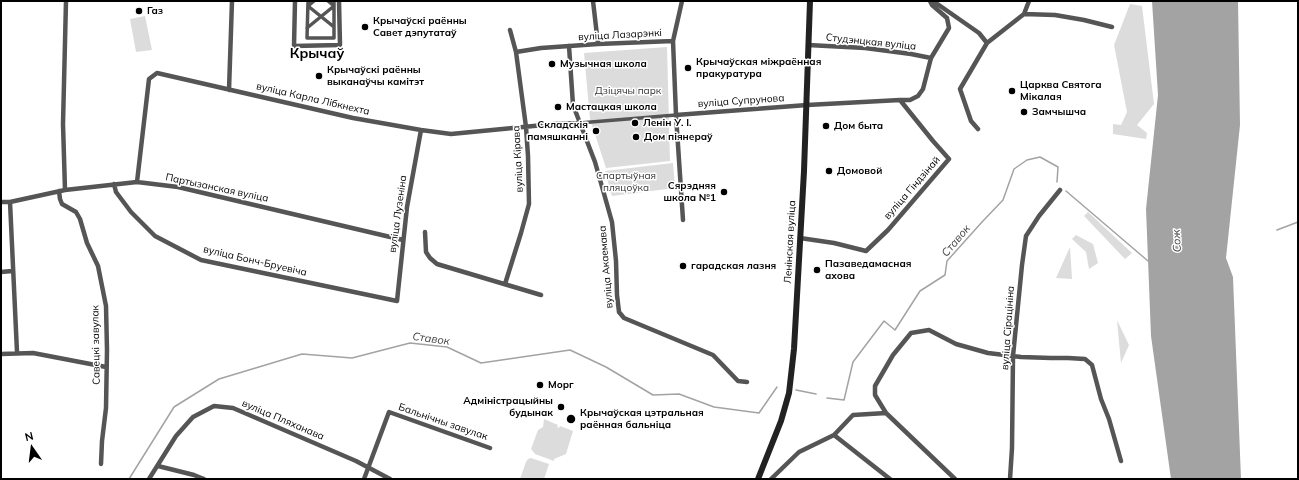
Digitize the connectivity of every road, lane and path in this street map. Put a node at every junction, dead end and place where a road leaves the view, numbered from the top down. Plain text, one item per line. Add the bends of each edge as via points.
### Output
1 (66, 1) edge
2 (232, 1) edge
3 (295, 1) edge
4 (308, 1) edge
5 (314, 1) edge
6 (328, 1) edge
7 (334, 1) edge
8 (339, 1) edge
9 (593, 1) edge
10 (682, 1) edge
11 (810, 1) edge
12 (932, 1) edge
13 (1029, 1) edge
14 (308, 6) junction
15 (334, 6) junction
16 (1024, 14) junction
17 (321, 17) junction
18 (334, 27) junction
19 (1112, 27) dead end
20 (307, 28) junction
21 (510, 30) dead end
22 (673, 41) junction
23 (987, 43) junction
24 (598, 44) junction
25 (808, 45) junction
26 (568, 46) junction
27 (516, 52) junction
28 (931, 58) junction
29 (229, 90) junction
30 (900, 100) junction
31 (807, 105) junction
32 (676, 115) junction
33 (579, 123) junction
34 (526, 127) junction
35 (421, 130) junction
36 (978, 130) dead end
37 (137, 182) junction
38 (114, 184) junction
39 (65, 190) junction
40 (1060, 190) dead end
41 (59, 191) junction
42 (1, 202) edge
43 (10, 202) junction
44 (683, 220) dead end
45 (425, 232) dead end
46 (800, 238) junction
47 (403, 240) junction
48 (12, 271) junction
49 (1, 272) edge
50 (505, 284) junction
51 (541, 295) dead end
52 (397, 301) joint
53 (17, 352) junction
54 (1, 354) edge
55 (1013, 356) junction
56 (106, 367) junction
57 (748, 382) dead end
58 (886, 413) junction
59 (834, 435) junction
60 (490, 448) dead end
61 (1121, 461) dead end
62 (101, 464) dead end
63 (158, 466) junction
64 (368, 467) junction
65 (149, 479) edge
66 (204, 479) edge
67 (364, 479) edge
68 (390, 479) edge
69 (758, 479) edge
70 (771, 479) edge
71 (890, 479) edge
72 (955, 479) edge
73 (1010, 479) edge

1 - 39 street via 63,124
2 - 29 street
3 - 8 street via 294,46 340,45
4 - 14 street
5 - 14 street
6 - 15 street
7 - 15 street
9 - 24 street
10 - 22 street
11 - 25 main road, Ленінская вуліца
12 - 23 street via 979,33
12 - 28 street via 932,5 947,18 949,28
13 - 16 street
14 - 17 street
14 - 20 street
15 - 17 street
15 - 18 street
16 - 19 street via 1068,17
16 - 23 street
17 - 18 street
17 - 20 street
18 - 20 street via 334,38 307,38
21 - 27 street, вуліца Кірава
22 - 24 street, вуліца Лазарэнкі
22 - 32 street
23 - 36 street via 960,89 971,121
24 - 26 street, вуліца Лазарэнкі
25 - 28 street, Студэнцкая вуліца via 865,48
25 - 31 main road, Ленінская вуліца
26 - 27 street, вуліца Лазарэнкі
26 - 33 street, вуліца Акаемава via 573,105
27 - 34 street, вуліца Кірава
28 - 30 street via 923,89 918,96 910,100
29 - 35 street, вуліца Карла Лібкнехта via 353,118
29 - 37 street, вуліца Карла Лібкнехта via 157,73 149,79
30 - 31 street, вуліца Супрунова
30 - 46 street, вуліца Гіндзінай via 949,159 888,230 866,251
31 - 32 street, вуліца Супрунова
31 - 46 main road, Ленінская вуліца
32 - 33 street
32 - 44 street
33 - 34 street, вуліца Карла Лібкнехта
33 - 57 street, вуліца Акаемава via 595,162 612,222 619,312 624,318 713,355 738,381
34 - 35 street, вуліца Карла Лібкнехта via 451,134
34 - 50 street, вуліца Кірава via 529,204
35 - 47 street, вуліца Лузеніна
37 - 38 street, Партызанская вуліца
37 - 47 street, Партызанская вуліца via 178,186
38 - 39 street, Партызанская вуліца
38 - 52 street, вуліца Бонч-Бруевіча via 116,192 131,212 154,236 201,260
39 - 41 street, Партызанская вуліца
40 - 55 street, вуліца Сірацініна via 1026,236
41 - 43 street, Партызанская вуліца
41 - 56 street, Савецкі завулак via 62,204 76,212 80,219 87,243 98,266 106,306
42 - 43 street, Партызанская вуліца
43 - 48 street
45 - 50 street via 426,252 437,264
46 - 69 main road, Ленінская вуліца via 789,393
47 - 52 street, вуліца Лузеніна
48 - 49 street
48 - 53 street
50 - 51 street
53 - 54 street
53 - 56 street
55 - 58 street via 956,344 929,330 911,333 893,355 874,386 875,395
55 - 61 street via 1085,359 1092,365
55 - 73 street, вуліца Сірацініна
56 - 62 street, Савецкі завулак via 106,408
58 - 59 street via 853,415
58 - 72 street
59 - 70 street via 799,452
59 - 71 street
60 - 64 street, Бальнічны завулак via 389,412
63 - 64 street, вуліца Пляханава via 176,436 193,417 214,406 233,408
63 - 65 street, вуліца Пляханава
63 - 66 street
64 - 67 street, Бальнічны завулак
64 - 68 street, вуліца Пляханава

